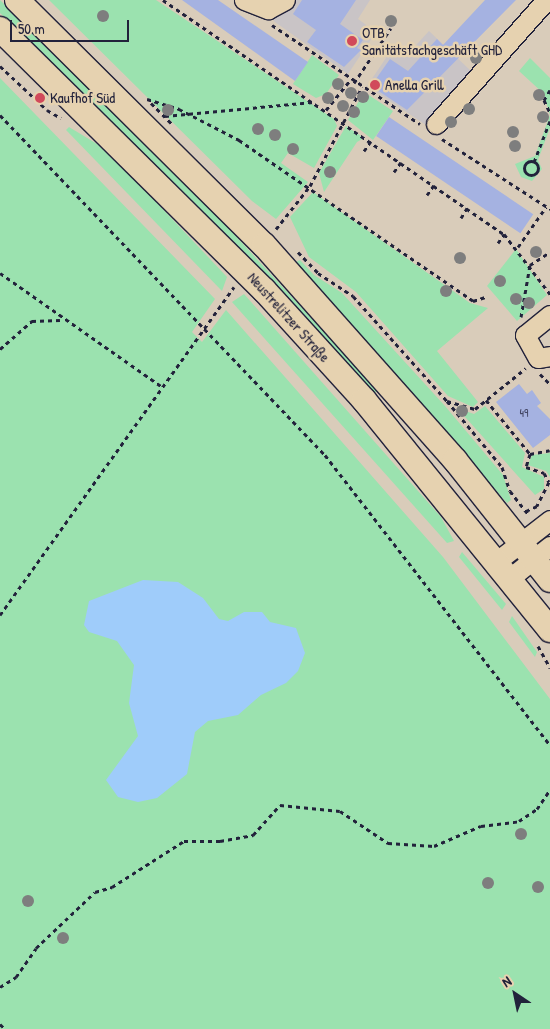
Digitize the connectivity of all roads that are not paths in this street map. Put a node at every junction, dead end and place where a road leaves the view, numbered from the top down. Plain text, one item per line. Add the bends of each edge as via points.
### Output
1 (16, 0) edge
2 (285, 0) edge
3 (546, 0) edge
4 (251, 4) edge
5 (0, 29) edge
6 (433, 129) road end
7 (550, 315) edge
8 (544, 357) edge
9 (550, 520) edge
10 (535, 549) edge
11 (503, 569) junction
12 (550, 580) edge
13 (550, 630) edge

1 - 10 main road, Neustrelitzer Straße via 264,245
2 - 4 street via 276,7
3 - 6 street
5 - 11 main road, Neustrelitzer Straße via 264,290 364,400
7 - 8 street via 525,335
9 - 10 street
10 - 11 street
10 - 12 main road, Neustrelitzer Straße
11 - 13 main road, Neustrelitzer Straße

